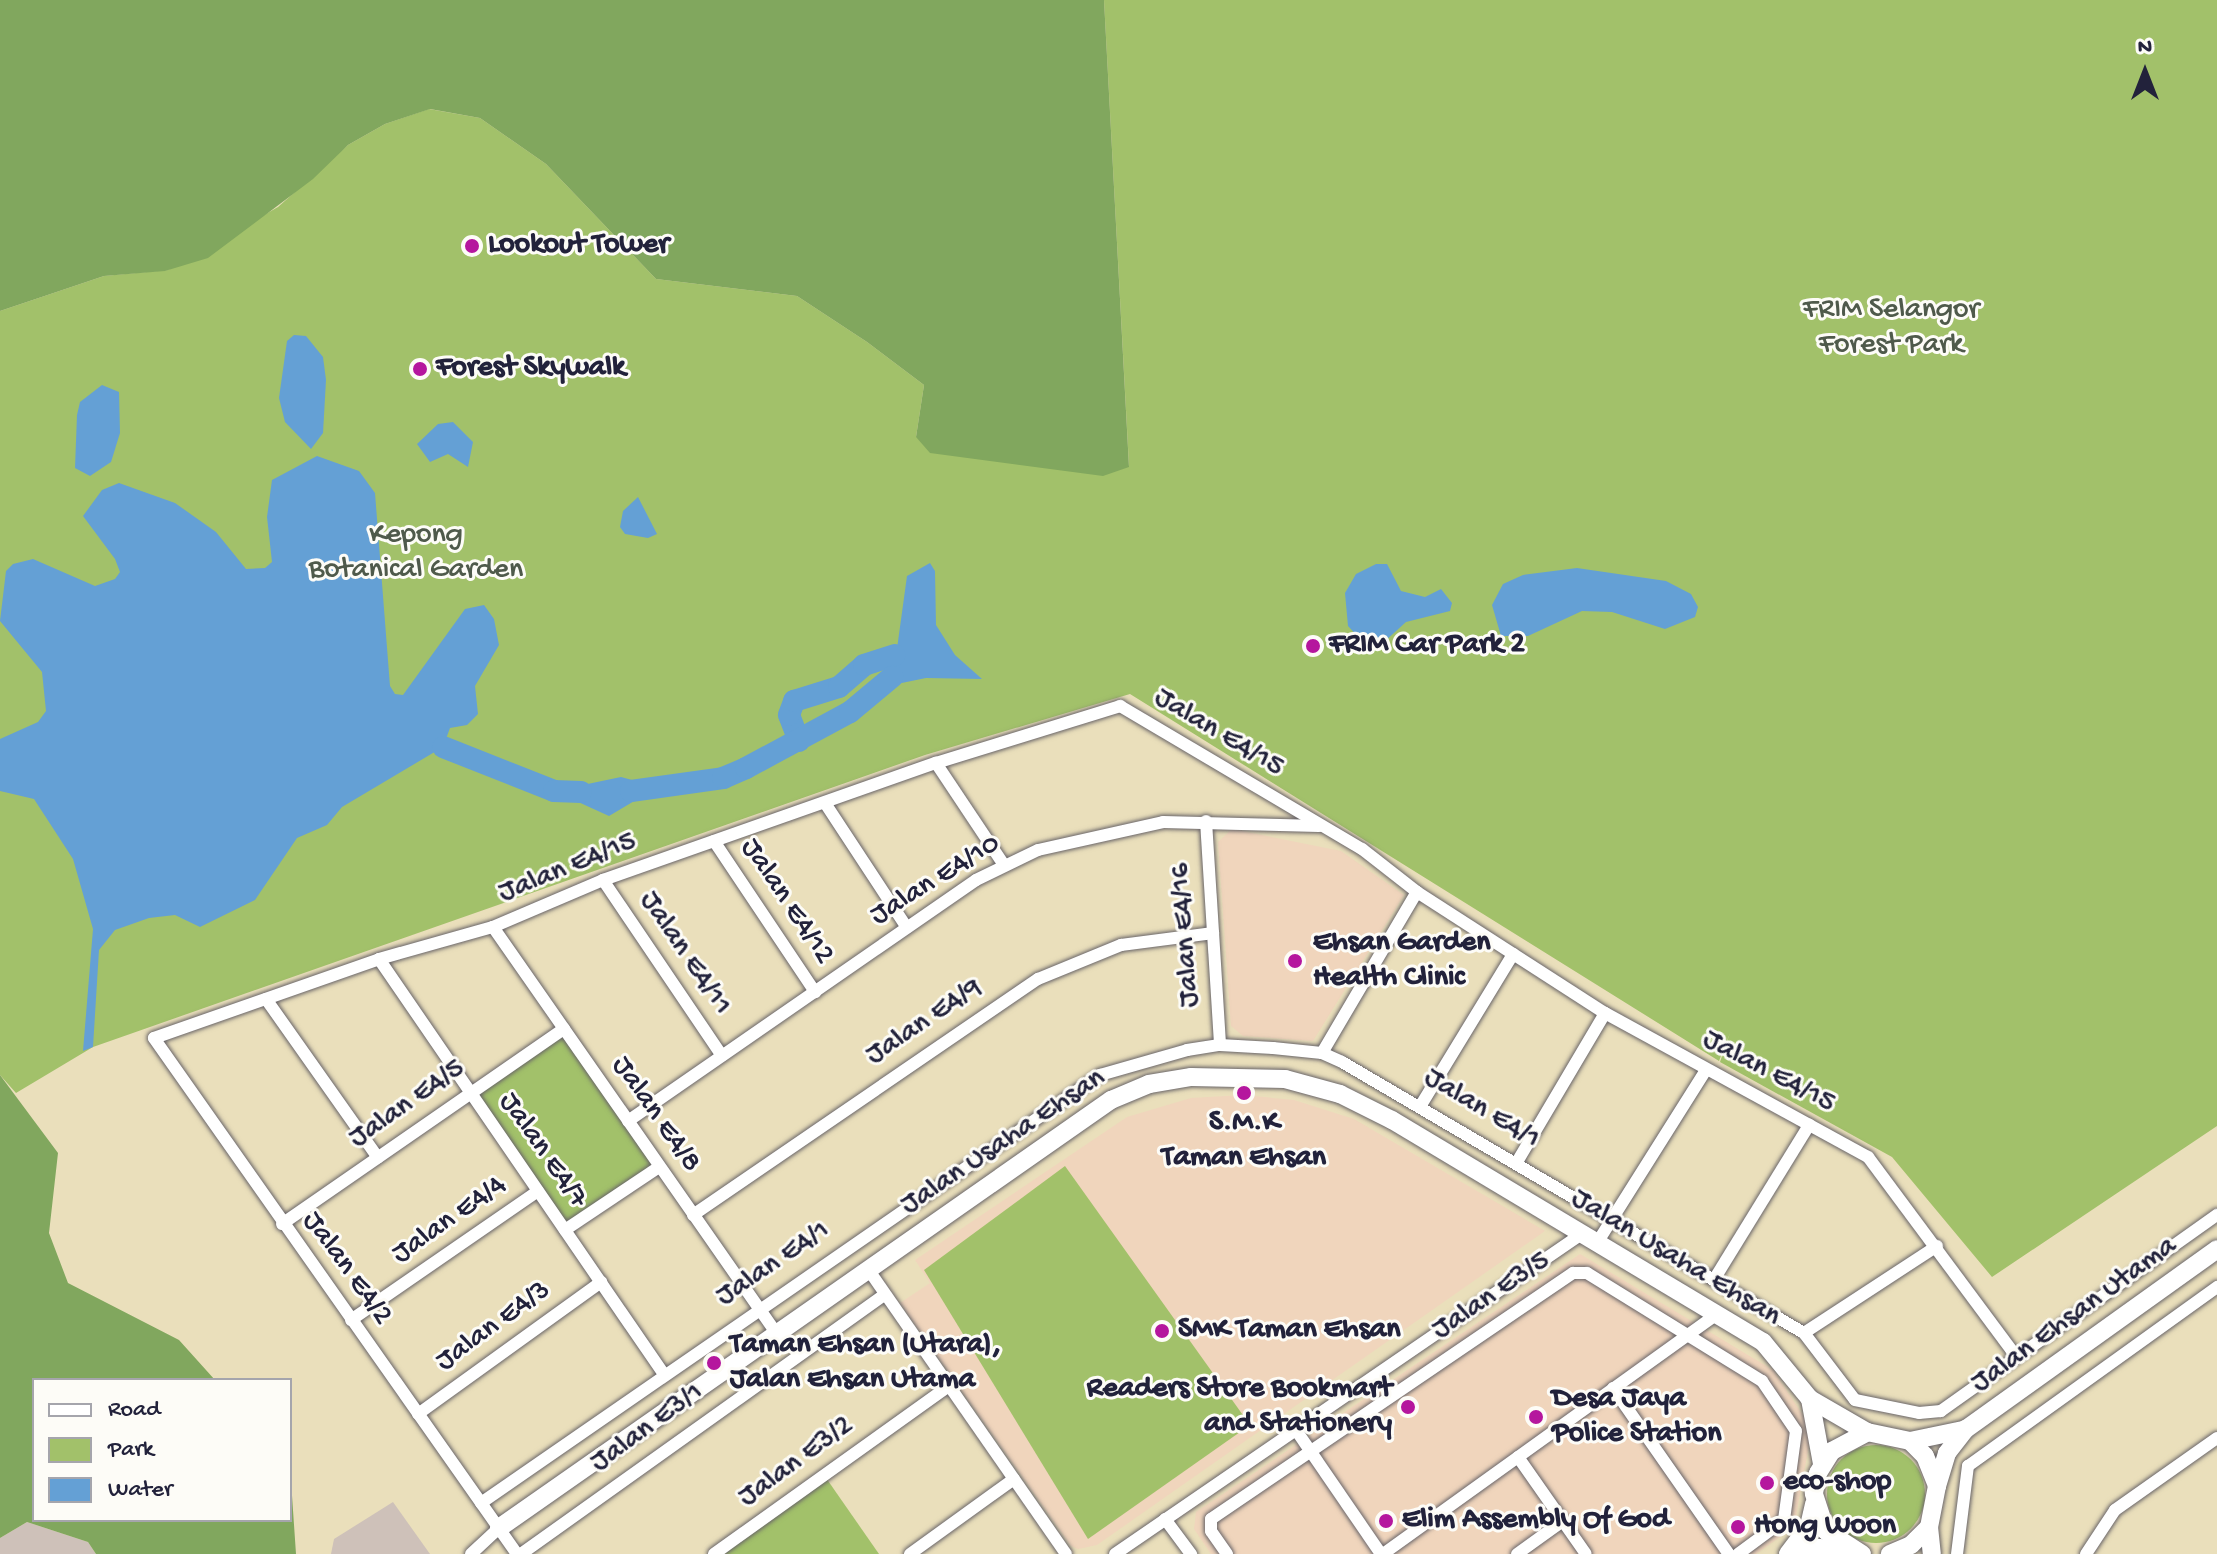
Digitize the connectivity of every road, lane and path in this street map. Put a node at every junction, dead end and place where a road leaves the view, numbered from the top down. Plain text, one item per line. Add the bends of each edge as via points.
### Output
1 (936, 763) junction
2 (825, 803) junction
3 (1206, 821) junction
4 (1322, 826) junction
5 (714, 841) junction
6 (1004, 865) junction
7 (603, 880) junction
8 (1417, 892) junction
9 (493, 927) junction
10 (907, 928) junction
11 (1213, 933) junction
12 (1513, 954) junction
13 (379, 959) junction
14 (815, 992) junction
15 (266, 999) junction
16 (1605, 1013) junction
17 (564, 1029) junction
18 (154, 1038) joint
19 (1220, 1045) junction
20 (1322, 1053) junction
21 (722, 1056) junction
22 (1706, 1070) junction
23 (1100, 1075) junction
24 (471, 1093) junction
25 (1111, 1100) junction
26 (1421, 1105) junction
27 (628, 1121) junction
28 (1809, 1125) junction
29 (378, 1158) junction
30 (1517, 1162) junction
31 (659, 1167) junction
32 (538, 1191) junction
33 (693, 1215) junction
34 (2217, 1215) edge
35 (1615, 1221) junction
36 (282, 1224) junction
37 (565, 1230) junction
38 (1589, 1239) junction
39 (1937, 1246) junction
40 (2217, 1249) edge
41 (2144, 1267) junction
42 (868, 1269) junction
43 (1715, 1278) junction
44 (601, 1282) junction
45 (2217, 1287) edge
46 (2160, 1288) junction
47 (885, 1294) junction
48 (758, 1308) junction
49 (1715, 1315) junction
50 (351, 1320) junction
51 (776, 1333) junction
52 (1689, 1333) junction
53 (1804, 1333) junction
54 (2016, 1356) junction
55 (663, 1373) junction
56 (949, 1386) junction
57 (1613, 1388) junction
58 (1810, 1399) junction
59 (418, 1414) junction
60 (1966, 1429) junction
61 (1296, 1430) junction
62 (1867, 1432) junction
63 (2217, 1438) edge
64 (1910, 1441) junction
65 (1310, 1451) junction
66 (1518, 1457) junction
67 (1822, 1464) junction
68 (1014, 1479) junction
69 (1937, 1486) junction
70 (481, 1503) junction
71 (1815, 1503) junction
72 (1165, 1519) junction
73 (1563, 1521) junction
74 (1929, 1527) junction
75 (499, 1528) junction
76 (1857, 1552) edge
77 (471, 1554) edge
78 (519, 1554) edge
79 (714, 1554) edge
80 (910, 1554) edge
81 (1066, 1554) edge
82 (1115, 1554) edge
83 (1191, 1554) edge
84 (1227, 1554) edge
85 (1382, 1554) edge
86 (1517, 1554) edge
87 (1586, 1554) edge
88 (1729, 1554) edge
89 (1738, 1554) edge
90 (1788, 1554) edge
91 (1798, 1554) edge
92 (1890, 1554) edge
93 (1932, 1554) edge
94 (1957, 1554) edge
95 (2086, 1554) edge

1 - 2 street, Jalan E4/15
1 - 4 street, Jalan E4/15 via 1120,706
1 - 6 street
2 - 5 street, Jalan E4/15
2 - 10 street
3 - 4 street, Jalan E4/10
3 - 6 street, Jalan E4/10 via 1102,832
3 - 11 street, Jalan E4/16
4 - 8 street, Jalan E4/15
5 - 7 street, Jalan E4/15
5 - 14 street, Jalan E4/12
6 - 10 street, Jalan E4/10
7 - 9 street, Jalan E4/15
7 - 21 street, Jalan E4/11
8 - 12 street, Jalan E4/15
8 - 20 street
9 - 13 street, Jalan E4/15
9 - 17 street, Jalan E4/8
10 - 14 street, Jalan E4/10
11 - 19 street, Jalan E4/16
11 - 33 street, Jalan E4/9 via 1121,945 1038,979
12 - 16 street, Jalan E4/15
12 - 26 street
13 - 15 street, Jalan E4/15
13 - 24 street, Jalan E4/7
14 - 21 street, Jalan E4/10
15 - 18 street, Jalan E4/15
15 - 29 street
16 - 22 street, Jalan E4/15
16 - 30 street
17 - 24 street, Jalan E4/5
17 - 27 street, Jalan E4/8
18 - 36 street, Jalan E4/2
19 - 20 street, Jalan E4/1
19 - 23 street, Jalan E4/1 via 1126,1064
20 - 26 street, Jalan E4/1
21 - 27 street, Jalan E4/10
22 - 28 street, Jalan E4/15
22 - 35 street
23 - 25 street
23 - 48 street, Jalan E4/1
24 - 29 street, Jalan E4/5
24 - 32 street, Jalan E4/7
25 - 38 street, Jalan Usaha Ehsan via 1149,1084 1191,1077 1267,1076 1315,1087 1392,1120
25 - 42 street, Jalan Usaha Ehsan
26 - 30 street, Jalan E4/1
27 - 31 street, Jalan E4/8
28 - 39 street, Jalan E4/15 via 1877,1164
28 - 43 street
29 - 36 street, Jalan E4/5
30 - 35 street, Jalan E4/1
31 - 33 street, Jalan E4/8
31 - 37 street
32 - 37 street, Jalan E4/7
32 - 50 street, Jalan E4/4
33 - 48 street, Jalan E4/8
34 - 41 street
35 - 38 street
35 - 43 street, Jalan E4/1
36 - 50 street, Jalan E4/2
37 - 44 street, Jalan E4/7
38 - 49 street, Jalan Usaha Ehsan
38 - 61 street
39 - 53 street
39 - 54 street, Jalan E4/15
40 - 46 street, Jalan Ehsan Utama
41 - 46 street
41 - 54 street
42 - 47 street
42 - 51 street, Jalan Usaha Ehsan
43 - 53 street, Jalan E4/1
44 - 55 street, Jalan E4/7
44 - 59 street, Jalan E4/3
45 - 94 street via 1968,1466
46 - 60 street, Jalan Ehsan Utama
47 - 56 street
47 - 78 street, Jalan E3/1
48 - 51 street, Jalan E4/8
48 - 55 street, Jalan E4/1
49 - 52 street
49 - 58 street, Jalan Usaha Ehsan via 1774,1350
50 - 59 street, Jalan E4/2
51 - 75 street, Jalan Usaha Ehsan
52 - 57 street
52 - 65 street, Jalan E3/5 via 1587,1273 1573,1273
52 - 89 street, Jalan E3/5 via 1762,1381 1798,1439 1784,1520
53 - 54 street via 1855,1400 1919,1413 1941,1411
55 - 70 street, Jalan E4/1
56 - 68 street
56 - 79 street, Jalan E3/2
57 - 66 street
57 - 88 street
58 - 62 street, Jalan Usaha Ehsan
58 - 67 street, Jalan Usaha Ehsan
59 - 70 street, Jalan E4/2
60 - 64 street, Jalan Ehsan Utama
60 - 69 street, Jalan Ehsan Utama via 1947,1453
61 - 65 street
61 - 72 street
62 - 64 street, Jalan Usaha Ehsan
62 - 67 street via 1845,1441
63 - 95 street via 2115,1510
64 - 69 street via 1925,1456
65 - 84 street, Jalan E3/5 via 1211,1519 1211,1531
65 - 85 street
66 - 73 street
66 - 85 street
67 - 71 street
68 - 80 street
68 - 81 street
69 - 74 street, Jalan Ehsan Utama
70 - 75 street, Jalan E4/2
71 - 76 street via 1826,1531
71 - 90 street via 1809,1526
72 - 82 street
72 - 83 street
73 - 86 street
73 - 87 street
74 - 92 street via 1911,1545
74 - 93 street, Jalan Ehsan Utama
75 - 77 street, Jalan Usaha Ehsan
75 - 78 street, Jalan E4/2
76 - 91 street via 1841,1546

